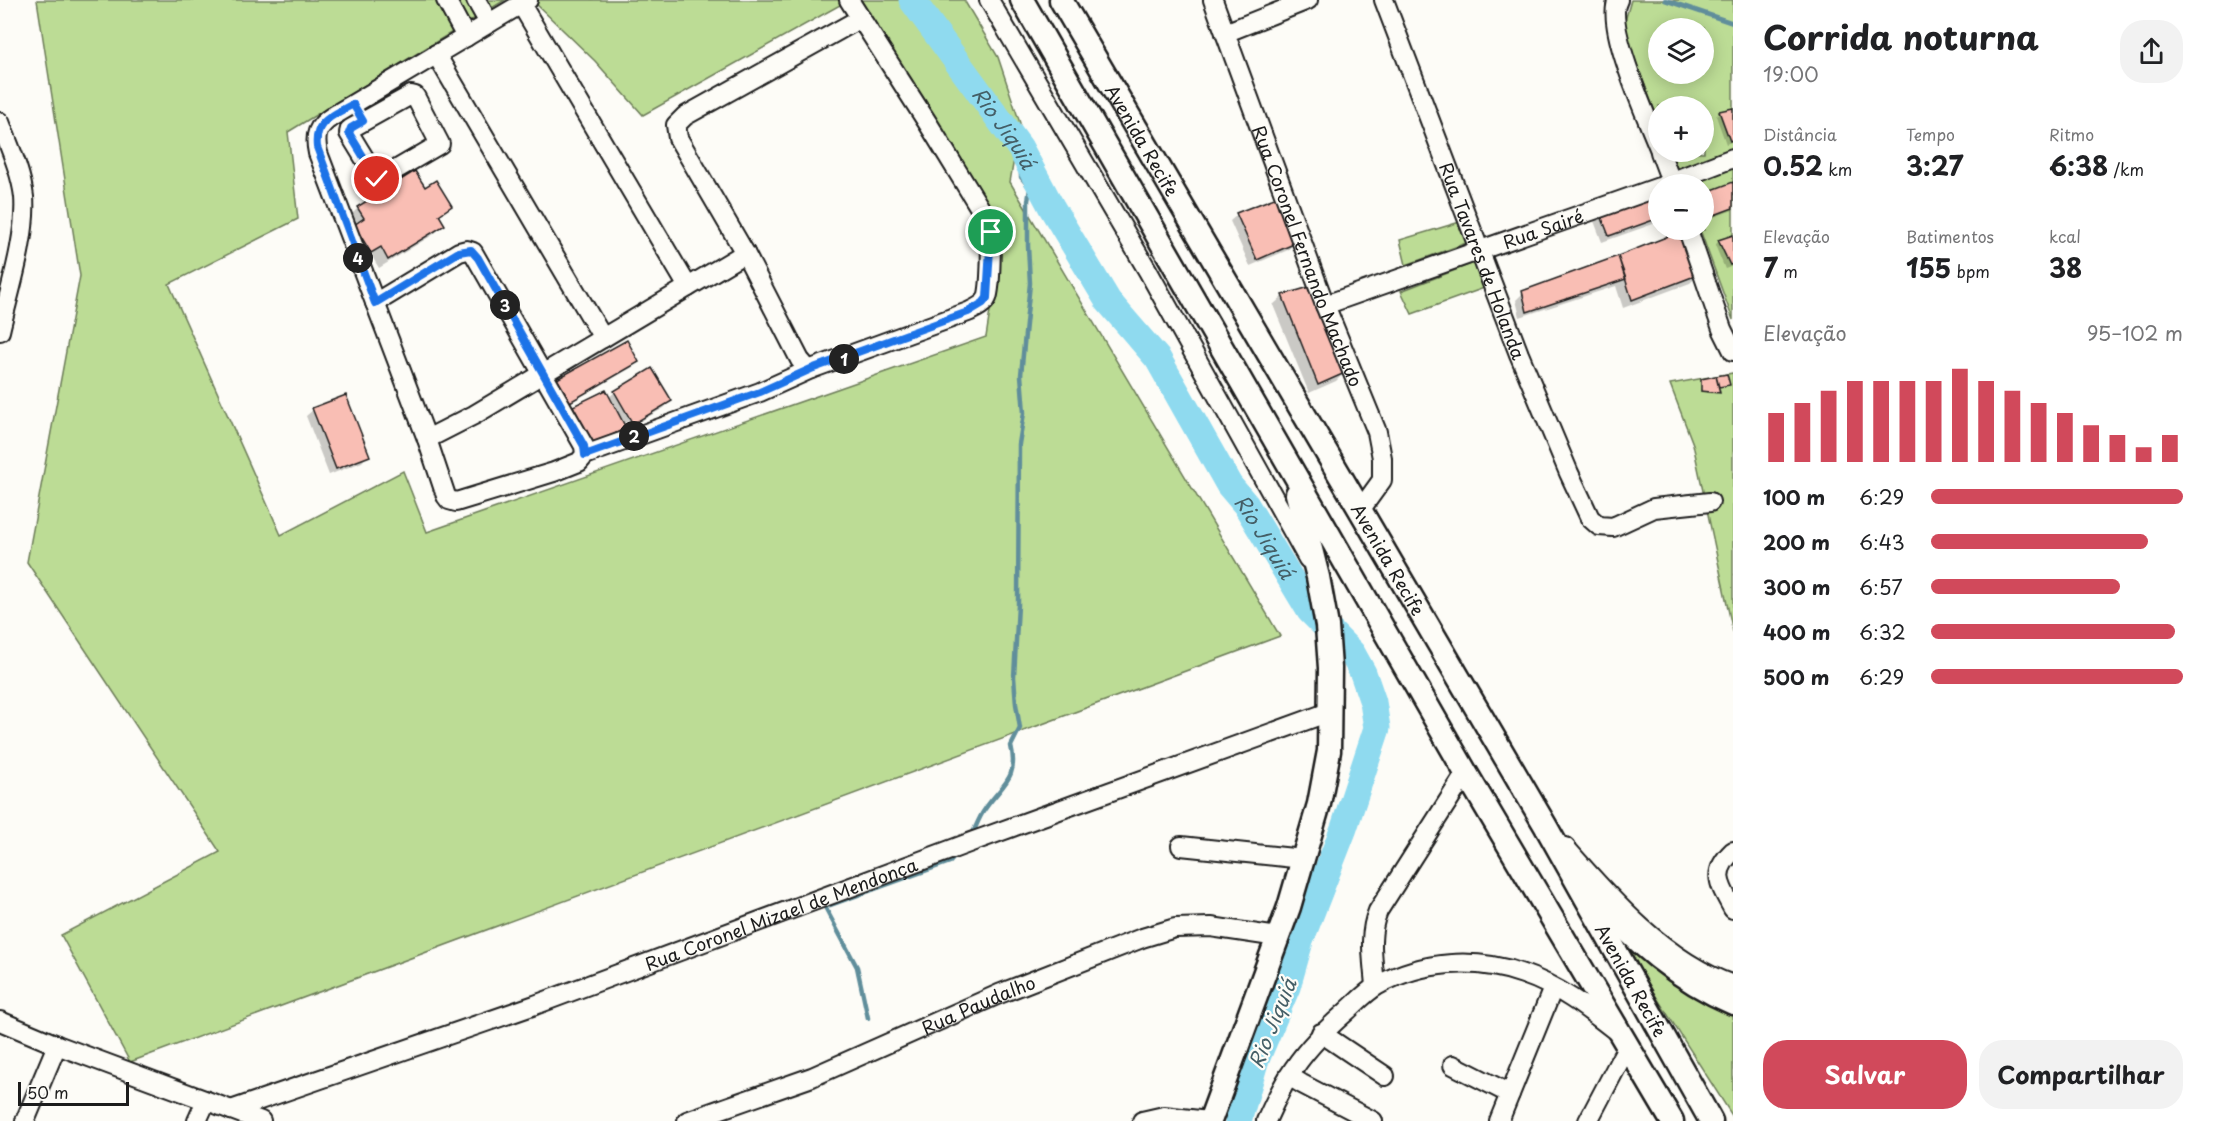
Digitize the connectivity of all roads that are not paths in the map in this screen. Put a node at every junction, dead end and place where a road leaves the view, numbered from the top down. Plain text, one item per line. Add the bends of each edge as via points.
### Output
1 (446, 0) edge
2 (476, 0) edge
3 (849, 0) edge
4 (989, 0) edge
5 (1022, 0) edge
6 (1061, 0) edge
7 (1213, 0) edge
8 (1308, 0) edge
9 (1384, 0) edge
10 (1618, 0) edge
11 (525, 2) edge
12 (861, 18) junction
13 (489, 23) junction
14 (1225, 33) junction
15 (466, 37) junction
16 (436, 54) junction
17 (386, 84) junction
18 (396, 102) junction
19 (353, 104) junction
20 (1648, 119) edge
21 (363, 121) junction
22 (0, 122) edge
23 (1733, 158) edge
24 (1692, 174) edge
25 (1648, 191) edge
26 (1691, 240) edge
27 (1478, 251) junction
28 (746, 253) junction
29 (688, 287) junction
30 (375, 303) junction
31 (1325, 305) junction
32 (0, 331) edge
33 (603, 338) junction
34 (1733, 351) edge
35 (811, 369) junction
36 (544, 373) junction
37 (427, 439) junction
38 (585, 455) junction
39 (1287, 460) junction
40 (1710, 502) dead end
41 (1361, 509) junction
42 (1318, 577) junction
43 (1329, 712) junction
44 (1466, 773) junction
45 (1545, 825) junction
46 (1181, 846) dead end
47 (1733, 851) edge
48 (1561, 853) junction
49 (1303, 859) junction
50 (1733, 909) edge
51 (1278, 937) junction
52 (1635, 984) junction
53 (1733, 985) edge
54 (1375, 986) junction
55 (1553, 988) junction
56 (1733, 1003) edge
57 (0, 1021) edge
58 (1321, 1033) junction
59 (1626, 1041) junction
60 (57, 1045) junction
61 (1453, 1065) dead end
62 (1289, 1076) junction
63 (1385, 1076) dead end
64 (1510, 1094) junction
65 (206, 1101) junction
66 (231, 1110) junction
67 (25, 1121) edge
68 (197, 1121) edge
69 (261, 1121) edge
70 (687, 1121) edge
71 (1142, 1121) edge
72 (1209, 1121) edge
73 (1266, 1121) edge
74 (1374, 1121) edge
75 (1499, 1121) edge
76 (1588, 1121) edge
77 (1672, 1121) edge
78 (1711, 1121) edge
79 (1721, 1121) edge

1 - 15 street
2 - 13 street
3 - 12 street
4 - 42 street via 1148,271
5 - 39 main road, Avenida Recife
6 - 41 main road, Avenida Recife
7 - 14 street, Rua Coronel Fernando Machado
8 - 14 street
9 - 27 street, Rua Tavares de Holanda
10 - 20 street via 1614,15 1617,38
11 - 13 street
11 - 29 street
12 - 28 street via 685,116 676,125 678,138
12 - 35 street via 989,223 992,241 988,295 968,312
13 - 15 street
14 - 31 street, Rua Coronel Fernando Machado
15 - 16 street
16 - 17 street
16 - 33 street
17 - 18 street
17 - 19 street
18 - 21 street
18 - 21 street via 415,96 439,146 377,179 349,133
19 - 21 street
19 - 30 street via 321,124 316,135 317,147
22 - 32 street via 24,196 15,265
23 - 24 street, Rua Sairé
25 - 27 street, Rua Sairé
26 - 34 street
27 - 31 street, Rua Sairé
27 - 40 street, Rua Tavares de Holanda via 1590,518 1599,525 1613,527 1654,508
28 - 29 street
28 - 35 street via 800,360
29 - 33 street
30 - 36 street via 459,252 471,250
30 - 37 street
31 - 41 street, Rua Coronel Fernando Machado via 1377,432 1382,458 1382,480
33 - 36 street
35 - 38 street via 760,392
36 - 37 street
36 - 38 street via 584,446
37 - 38 street via 446,496 456,502 554,472 579,462
39 - 42 main road
39 - 44 main road, Avenida Recife
41 - 45 main road, Avenida Recife
42 - 43 main road via 1327,626
43 - 49 main road via 1329,751
43 - 66 street, Rua Coronel Mizael de Mendonça via 535,1005
44 - 54 street via 1374,920
44 - 59 main road, Avenida Recife
45 - 48 main road, Avenida Recife
45 - 53 street via 1622,909 1670,951 1698,971
46 - 49 street
47 - 50 street via 1718,874
48 - 52 main road, Avenida Recife
48 - 56 main road via 1638,941 1691,981
49 - 51 main road
51 - 70 street, Rua Paudalho via 1211,927 1175,928 1142,938 999,994 812,1077
51 - 72 main road
52 - 78 main road, Avenida Recife
52 - 79 main road
54 - 55 street via 1407,972 1471,963 1508,969
54 - 58 street
55 - 59 street via 1576,1000
55 - 64 street
57 - 60 street
58 - 62 street
58 - 63 street
59 - 76 street
59 - 77 main road, Avenida Recife
60 - 65 street
60 - 67 street
61 - 64 street
62 - 73 street
62 - 74 street
64 - 75 street
65 - 66 street
65 - 68 street
66 - 69 street
71 - 72 street via 1164,1116

